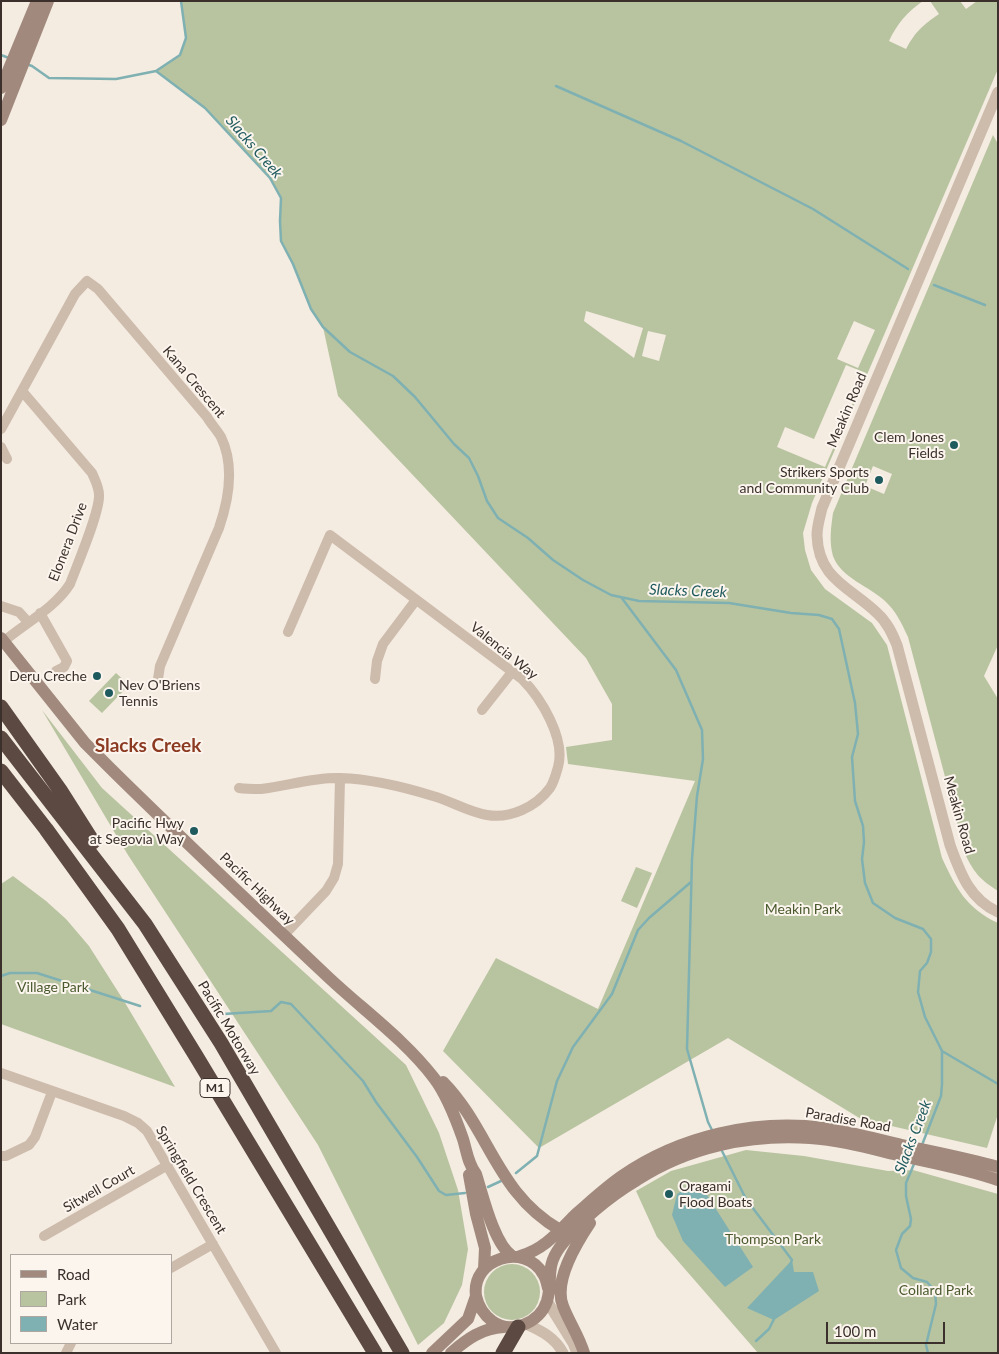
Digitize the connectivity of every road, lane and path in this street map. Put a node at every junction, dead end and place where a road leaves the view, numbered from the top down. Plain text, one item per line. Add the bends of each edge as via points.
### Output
1 (37, 1) edge
2 (48, 1) edge
3 (36, 18) junction
4 (1, 88) edge
5 (998, 92) edge
6 (3, 114) edge
7 (22, 391) junction
8 (1, 429) edge
9 (1, 447) edge
10 (7, 459) dead end
11 (416, 600) junction
12 (1, 606) edge
13 (40, 613) junction
14 (28, 622) junction
15 (288, 632) dead end
16 (2, 640) edge
17 (56, 671) dead end
18 (512, 672) junction
19 (158, 679) dead end
20 (375, 679) dead end
21 (1, 707) edge
22 (482, 710) dead end
23 (1, 738) edge
24 (1, 771) edge
25 (340, 778) junction
26 (239, 788) dead end
27 (998, 912) edge
28 (145, 924) junction
29 (284, 935) junction
30 (1, 1073) edge
31 (436, 1080) junction
32 (52, 1092) junction
33 (686, 1149) junction
34 (1, 1156) edge
35 (931, 1157) junction
36 (168, 1165) junction
37 (470, 1167) junction
38 (998, 1167) edge
39 (998, 1180) edge
40 (600, 1206) junction
41 (560, 1230) junction
42 (44, 1236) dead end
43 (213, 1244) junction
44 (516, 1256) junction
45 (172, 1267) edge
46 (484, 1268) junction
47 (547, 1295) junction
48 (476, 1296) junction
49 (517, 1326) junction
50 (276, 1353) edge
51 (375, 1353) edge
52 (402, 1353) edge
53 (432, 1353) edge
54 (451, 1353) edge
55 (503, 1353) edge
56 (563, 1353) edge
57 (577, 1353) edge
58 (584, 1353) edge

1 - 3 main road
2 - 3 main road
3 - 4 main road
3 - 6 main road
5 - 27 street, Meakin Road via 822,508 817,533 824,567 890,628 960,874 970,890
7 - 8 street, Kana Crescent
7 - 13 street, Elonera Drive via 92,473 100,497 70,584
7 - 19 street, Kana Crescent via 75,294 87,281 98,289 220,437 228,460 227,506 160,666
9 - 10 street
11 - 15 street, Valencia Way via 330,535
11 - 18 street, Valencia Way
11 - 20 street via 383,644
12 - 14 street via 19,612
13 - 14 street, Elonera Drive
13 - 17 street via 68,660
14 - 16 street, Elonera Drive
16 - 29 main road, Pacific Highway via 85,743
18 - 22 street
18 - 25 street, Valencia Way via 538,698 558,740 560,760 550,787 529,807 513,814 487,815 419,792
21 - 28 highway via 60,790
23 - 28 highway, Pacific Motorway / M1
24 - 51 highway, M1 via 118,929
25 - 26 street, Valencia Way via 318,778 261,789
25 - 29 street via 338,864 334,878 326,891
28 - 52 highway, Pacific Motorway / M1 via 221,1043
29 - 31 main road, Pacific Highway via 411,1050
30 - 32 street, Springfield Crescent
31 - 37 main road, Pacific Highway via 459,1128
31 - 41 main road via 443,1083 460,1103 518,1196 532,1211
32 - 34 street via 29,1145
32 - 36 street, Springfield Crescent via 138,1122
33 - 35 main road, Paradise Road via 762,1127 793,1126 824,1128
33 - 40 main road, Paradise Road
33 - 41 main road, Paradise Road via 653,1158 624,1175 592,1199
35 - 38 main road, Paradise Road
35 - 39 main road, Paradise Road
36 - 42 street, Sitwell Court
36 - 43 street, Springfield Crescent
37 - 44 main road, Pacific Highway via 476,1174 502,1246
37 - 46 main road, Pacific Highway via 485,1248
40 - 47 main road, Paradise Road via 555,1254
40 - 58 main road via 577,1244 561,1284 563,1306
41 - 44 main road, Paradise Road via 538,1250
43 - 45 street
43 - 50 street, Springfield Crescent
44 - 46 main road via 501,1257
44 - 47 main road via 533,1263 544,1274
46 - 48 main road via 476,1286
47 - 49 main road via 539,1315
47 - 57 street
48 - 49 main road via 492,1321
48 - 53 main road via 468,1319
49 - 54 main road via 494,1327 478,1333
49 - 55 highway
49 - 56 street via 546,1334

